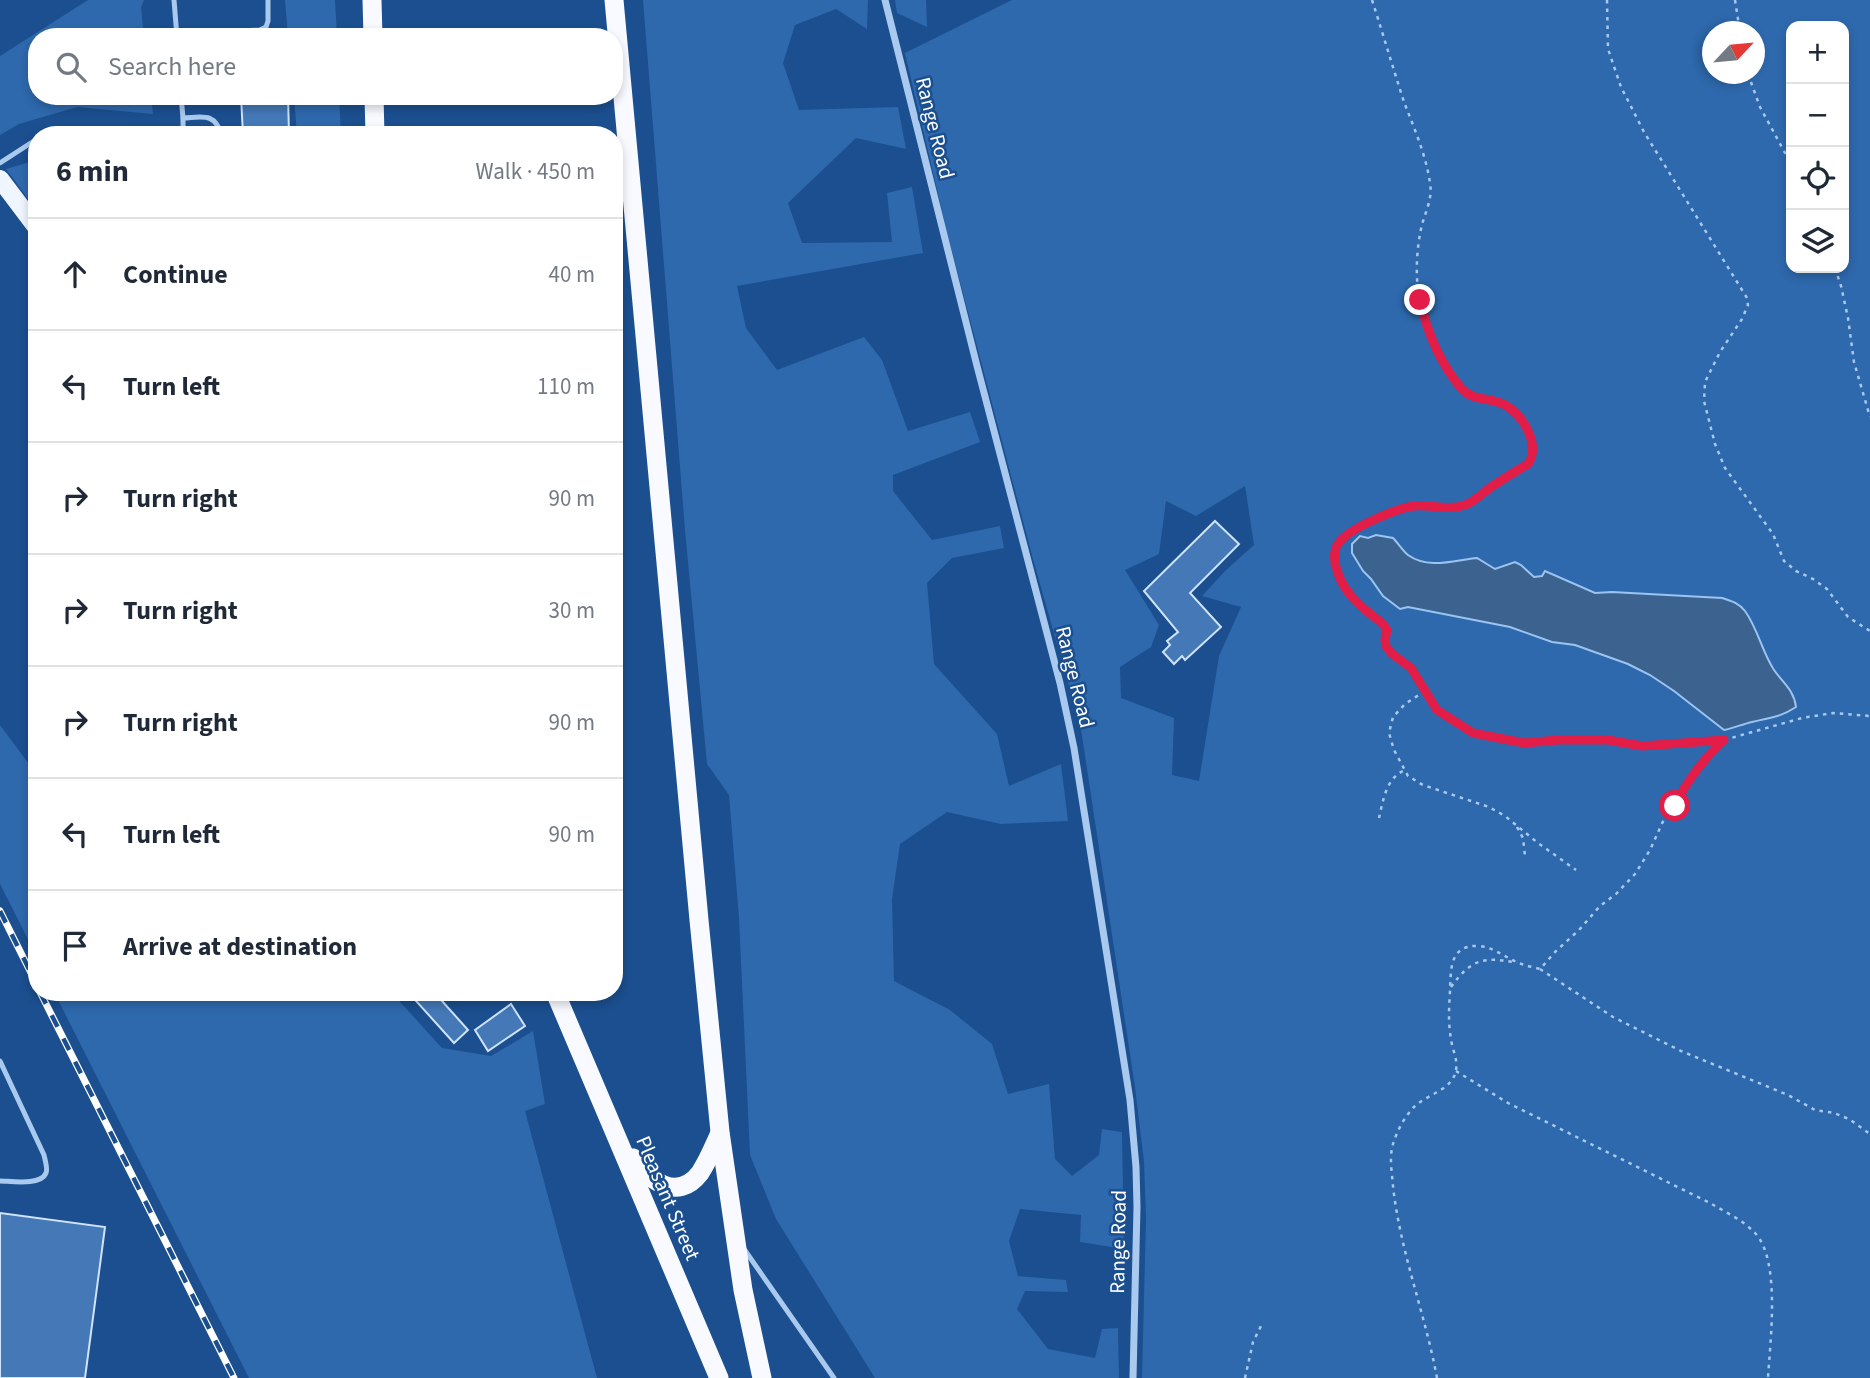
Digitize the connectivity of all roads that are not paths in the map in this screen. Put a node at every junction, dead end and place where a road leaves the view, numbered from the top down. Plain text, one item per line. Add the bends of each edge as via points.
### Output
1 (174, 0) edge
2 (268, 0) edge
3 (372, 0) edge
4 (614, 0) edge
5 (885, 0) edge
6 (176, 28) edge
7 (264, 28) edge
8 (373, 28) edge
9 (617, 28) edge
10 (623, 97) edge
11 (182, 105) edge
12 (374, 105) edge
13 (183, 118) junction
14 (183, 126) edge
15 (219, 126) edge
16 (375, 126) edge
17 (28, 145) edge
18 (0, 163) edge
19 (0, 179) edge
20 (28, 216) edge
21 (557, 1001) edge
22 (0, 1061) edge
23 (720, 1132) junction
24 (618, 1138) junction
25 (0, 1181) edge
26 (734, 1235) junction
27 (719, 1378) edge
28 (762, 1378) edge
29 (834, 1378) edge
30 (1133, 1378) edge

1 - 6 lane
2 - 7 lane
3 - 8 highway
4 - 9 highway
5 - 30 street, Range Road via 1074,748 1130,1100 1137,1208
10 - 23 highway
11 - 13 lane
12 - 16 highway
13 - 14 lane
13 - 15 lane via 208,117
17 - 18 lane
19 - 20 main road
21 - 24 highway, Pleasant Street
22 - 25 lane via 46,1167 41,1179
23 - 24 highway via 698,1175 678,1187 657,1183
23 - 26 highway
24 - 27 highway, Pleasant Street
26 - 28 highway
26 - 29 lane

